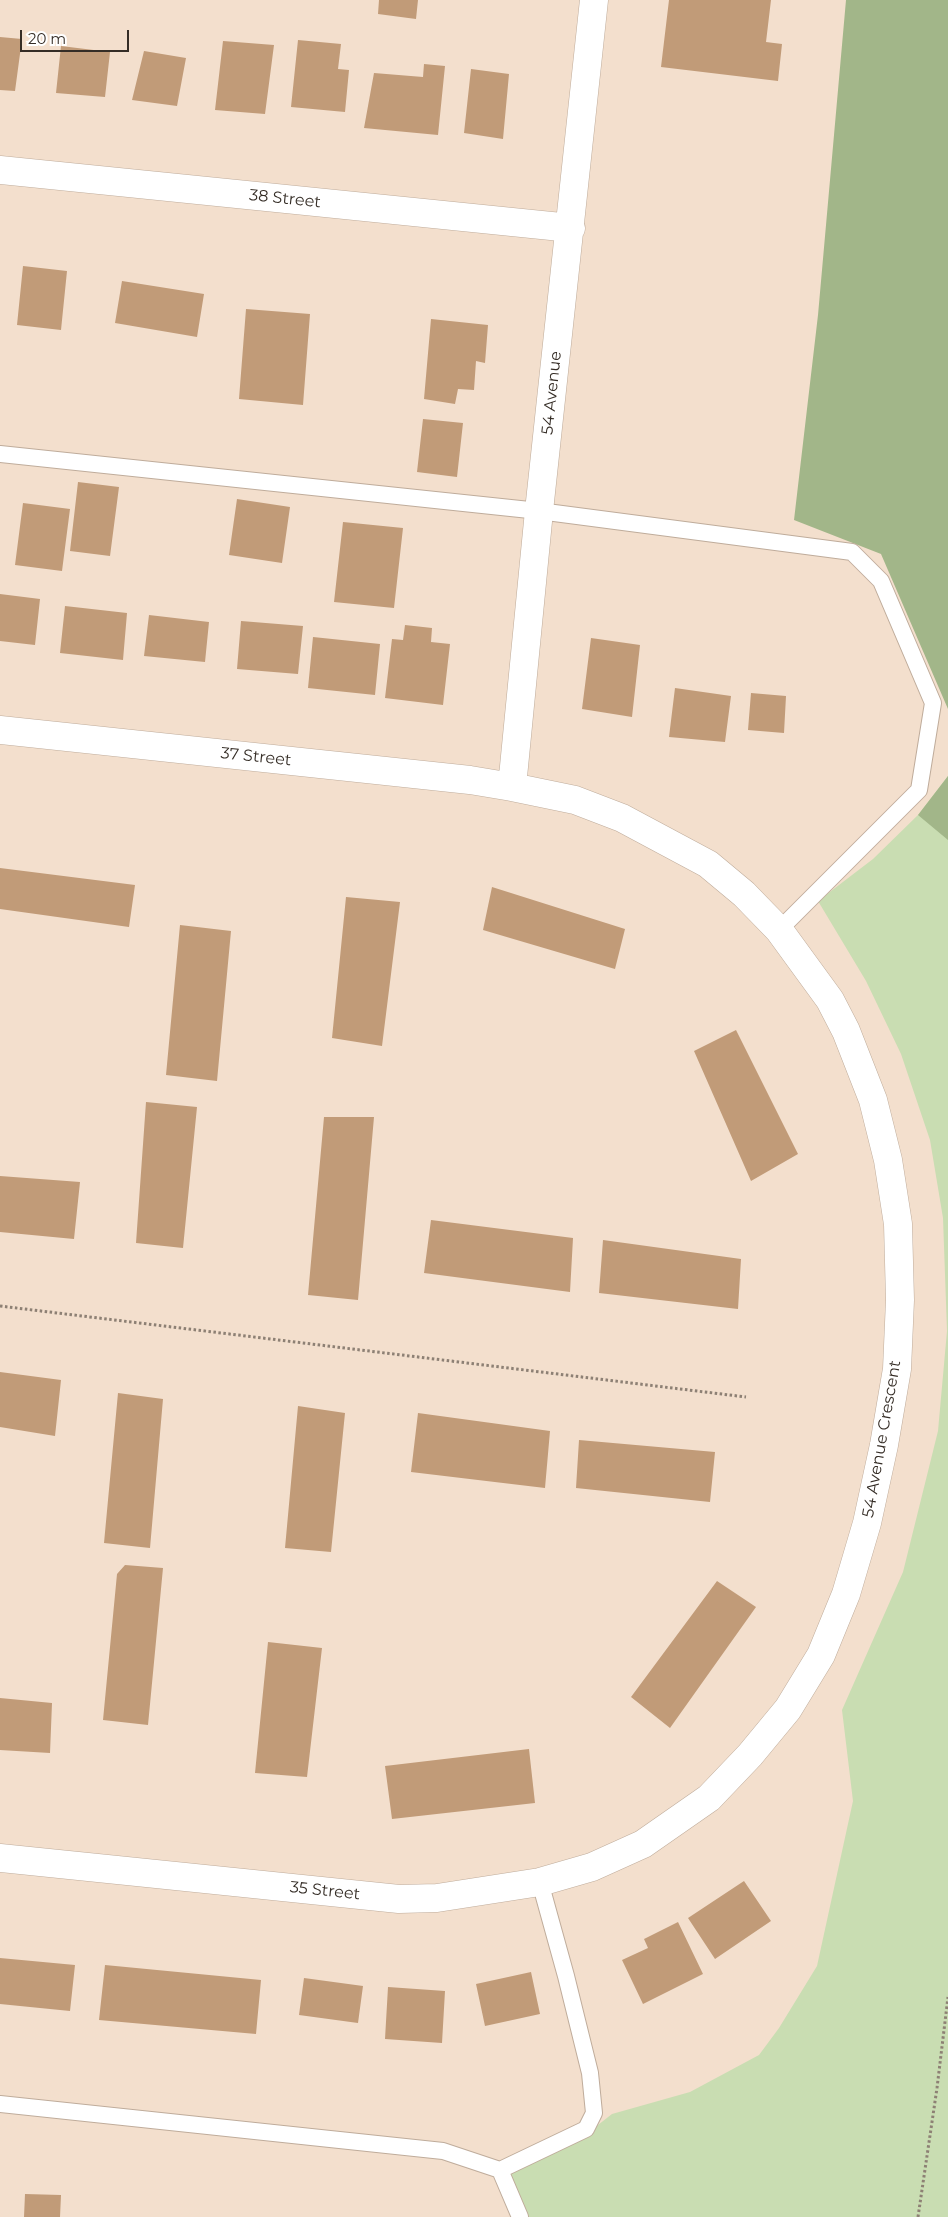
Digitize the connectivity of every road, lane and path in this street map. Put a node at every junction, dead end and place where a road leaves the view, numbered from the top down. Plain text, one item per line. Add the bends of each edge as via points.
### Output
1 (594, 0) edge
2 (0, 170) edge
3 (571, 228) junction
4 (0, 454) edge
5 (539, 511) junction
6 (0, 730) edge
7 (512, 787) junction
8 (779, 930) junction
9 (0, 1306) edge
10 (746, 1397) dead end
11 (643, 1844) joint
12 (0, 1858) edge
13 (540, 1882) junction
14 (948, 1997) edge
15 (0, 2104) edge
16 (500, 2170) junction
17 (520, 2217) edge
18 (918, 2217) edge

1 - 3 street, 54 Avenue
2 - 3 street, 38 Street
3 - 5 street, 54 Avenue
4 - 5 lane
5 - 7 street, 54 Avenue
5 - 8 lane via 852,552 882,582 933,703 920,790
6 - 7 street, 37 Street
7 - 8 street, 54 Avenue Crescent via 575,800 664,838 708,864 744,894
8 - 11 street, 54 Avenue Crescent via 830,1000 873,1100 888,1160 898,1224 900,1300 897,1369 867,1523 846,1594 821,1654 788,1709 750,1755 709,1798
9 - 10 path
11 - 13 street, 35 Street via 592,1867
12 - 13 street, 35 Street via 400,1899 437,1898
13 - 16 lane via 590,2073 594,2113 586,2129
14 - 18 path
15 - 16 lane via 443,2152
16 - 17 lane

